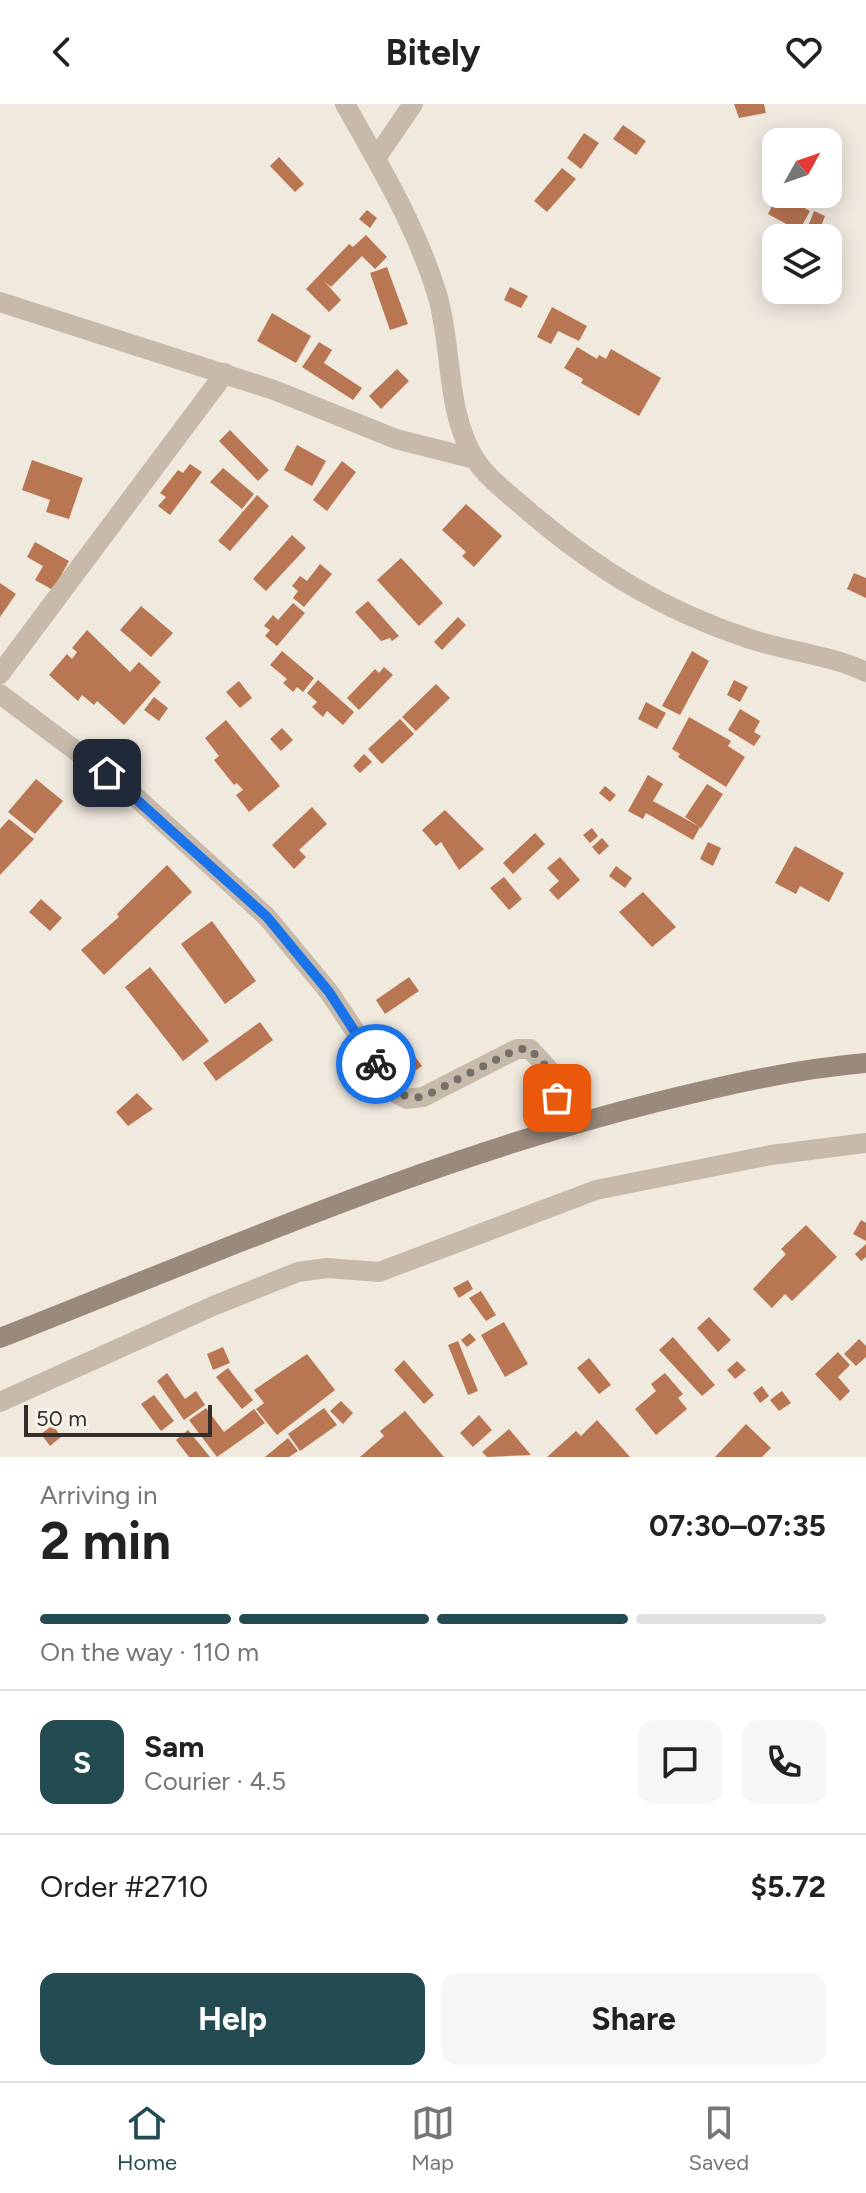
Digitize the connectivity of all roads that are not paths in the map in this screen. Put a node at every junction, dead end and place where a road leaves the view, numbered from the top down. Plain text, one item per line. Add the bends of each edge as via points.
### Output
1 (345, 104) edge
2 (413, 104) edge
3 (376, 158) junction
4 (0, 302) edge
5 (225, 373) junction
6 (475, 459) junction
7 (866, 672) edge
8 (0, 674) edge
9 (0, 694) edge
10 (866, 1063) edge
11 (557, 1128) junction
12 (866, 1143) edge
13 (0, 1338) edge
14 (0, 1402) edge

1 - 3 street
2 - 3 street
3 - 6 street via 437,295 458,414
4 - 5 street
5 - 6 street via 396,439
5 - 8 street
6 - 7 street via 580,555 632,589 751,639
9 - 11 street via 127,789 267,917 329,992 397,1094 423,1097 517,1049 530,1049 552,1073
10 - 11 main road via 733,1083
11 - 13 main road via 333,1208
12 - 14 street via 771,1155 596,1190 379,1272 298,1272

